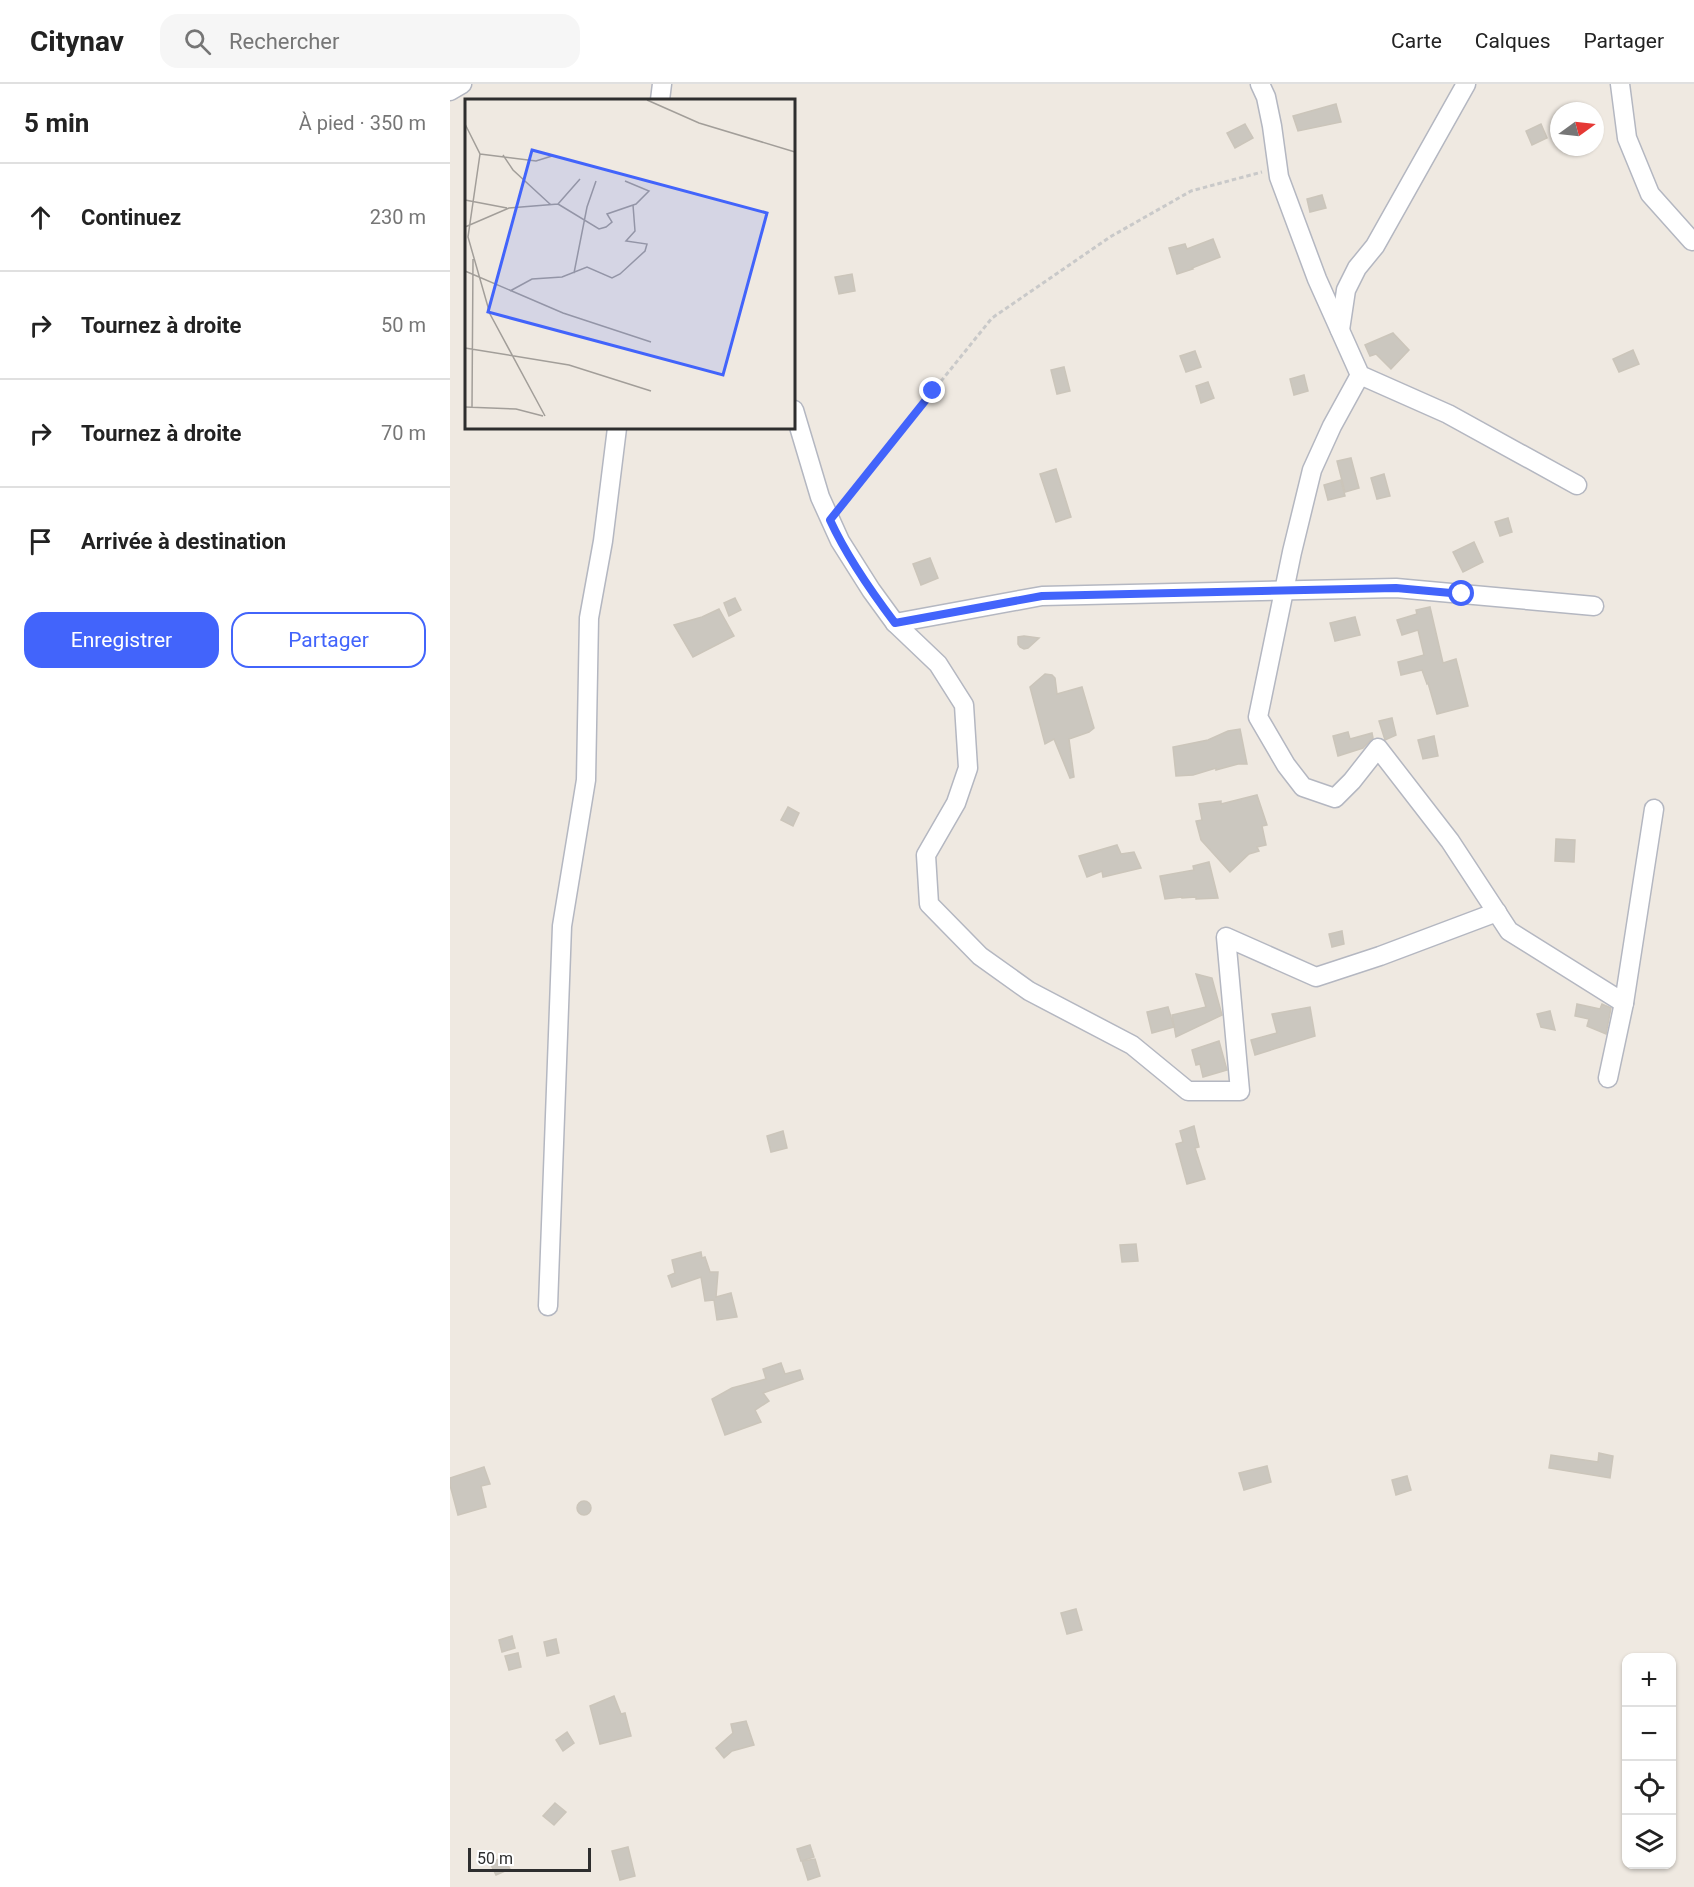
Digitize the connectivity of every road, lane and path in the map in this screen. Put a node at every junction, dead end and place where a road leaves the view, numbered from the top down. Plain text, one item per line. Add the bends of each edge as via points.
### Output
1 (462, 84) edge
2 (662, 84) edge
3 (1260, 84) edge
4 (1466, 84) edge
5 (1620, 84) edge
6 (450, 91) edge
7 (660, 99) edge
8 (1278, 167) junction
9 (1692, 241) dead end
10 (1340, 330) junction
11 (1360, 375) junction
12 (795, 413) edge
13 (617, 429) edge
14 (1577, 485) dead end
15 (830, 520) junction
16 (1284, 591) junction
17 (1594, 606) dead end
18 (895, 623) junction
19 (1654, 808) dead end
20 (1497, 912) junction
21 (1624, 1003) junction
22 (1608, 1078) dead end
23 (548, 1306) dead end

1 - 6 street
2 - 7 street
3 - 8 street via 1266,97
4 - 10 street via 1375,246 1357,268 1346,290
5 - 9 street via 1627,138 1650,194
8 - 10 street via 1317,279
8 - 15 path via 1191,191 1110,237 992,318
10 - 11 street
11 - 14 street via 1448,414
11 - 16 street via 1312,470
12 - 15 street
13 - 23 street via 589,618 586,780 562,926
15 - 18 street via 858,571
16 - 17 street via 1396,588
16 - 18 street via 1042,596
16 - 20 street via 1258,717 1286,765 1303,787 1335,798 1378,748 1450,841
18 - 20 street via 938,663 964,705 968,768 956,803 926,855 929,904 980,956 1029,991 1132,1045 1188,1091 1240,1091 1226,936 1316,977
19 - 21 street
20 - 21 street via 1509,931
21 - 22 street

